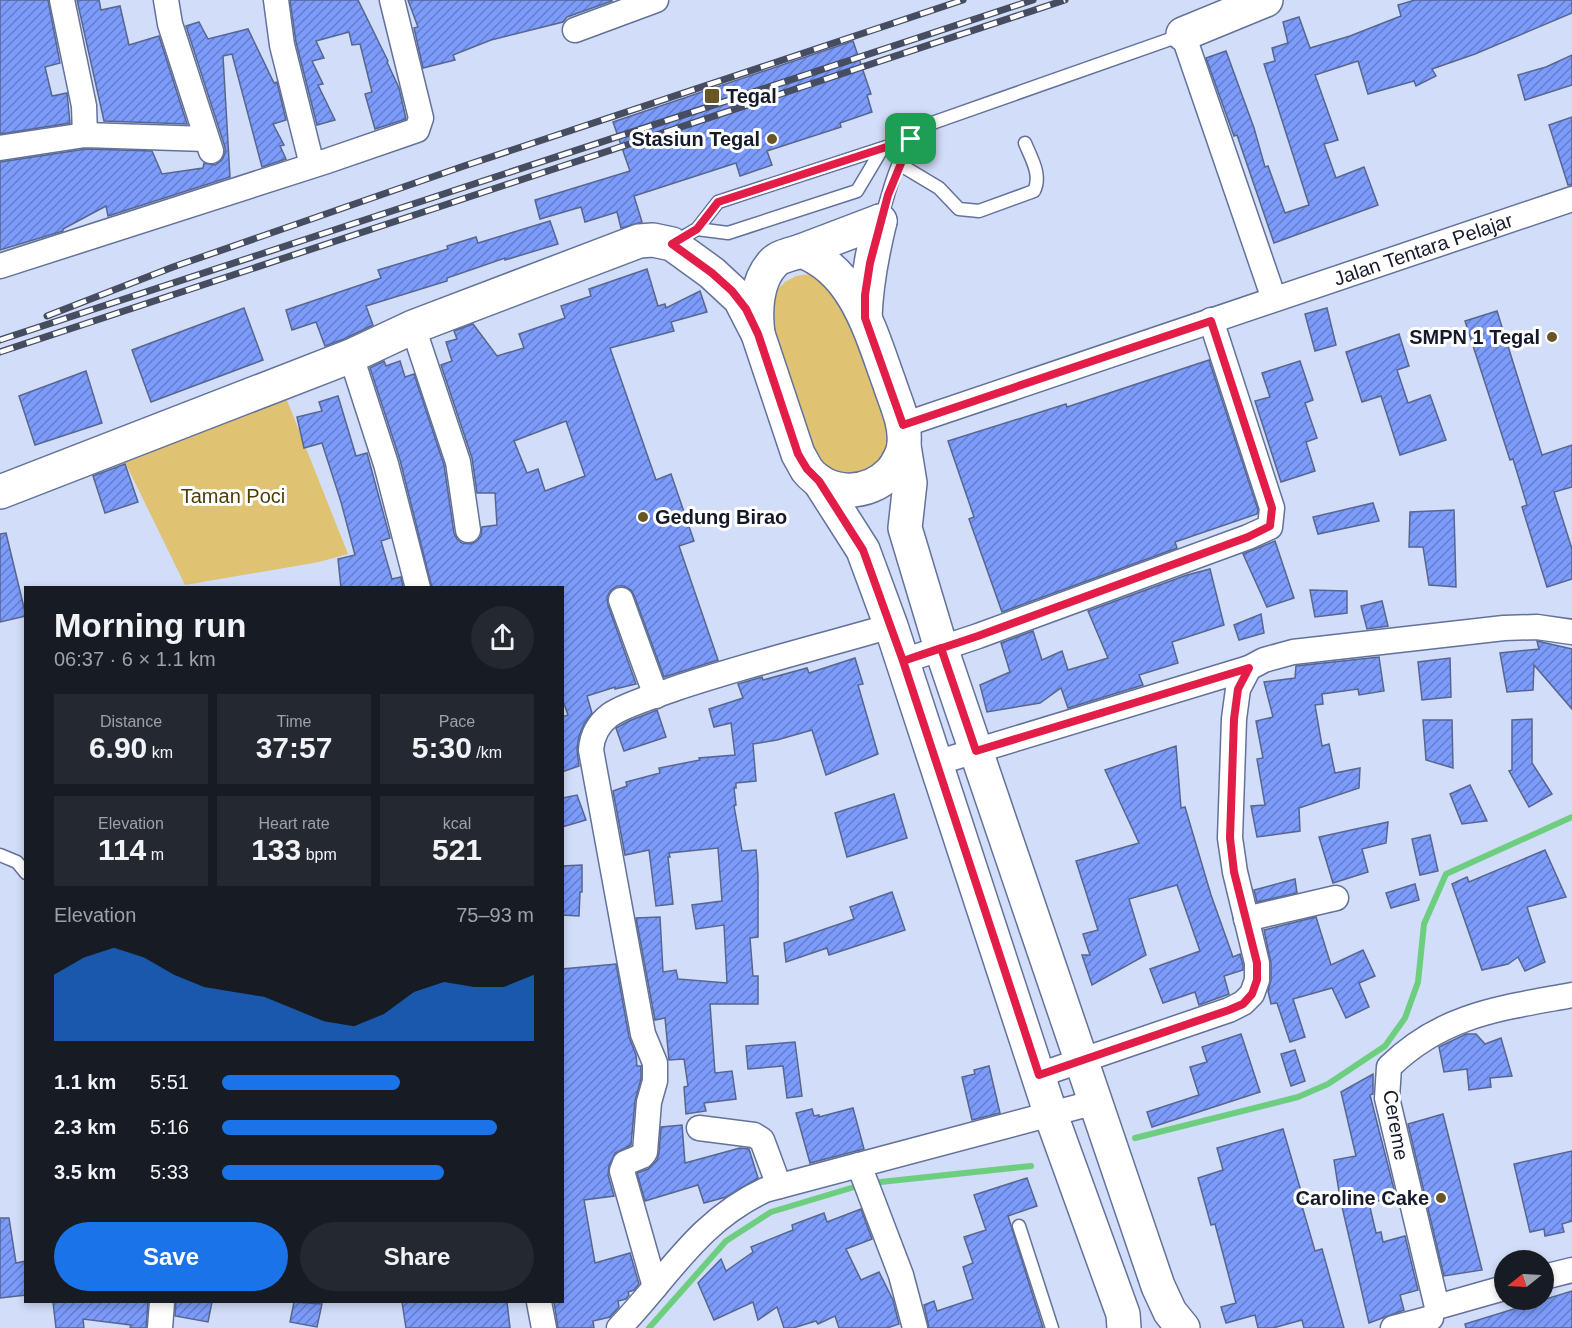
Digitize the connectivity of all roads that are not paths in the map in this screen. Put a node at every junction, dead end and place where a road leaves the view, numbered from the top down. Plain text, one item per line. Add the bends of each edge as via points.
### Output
1 (62, 0) edge
2 (166, 0) edge
3 (276, 0) edge
4 (392, 0) edge
5 (656, 0) edge
6 (1266, 0) edge
7 (575, 30) dead end
8 (1183, 34) junction
9 (86, 135) junction
10 (911, 139) junction
11 (1025, 143) dead end
12 (0, 148) edge
13 (882, 149) junction
14 (900, 164) junction
15 (312, 165) junction
16 (1572, 199) edge
17 (880, 221) junction
18 (684, 236) junction
19 (788, 256) junction
20 (0, 266) edge
21 (712, 273) junction
22 (1274, 299) junction
23 (865, 318) junction
24 (1211, 321) junction
25 (413, 327) junction
26 (758, 334) junction
27 (351, 356) junction
28 (904, 435) junction
29 (819, 481) junction
30 (0, 492) edge
31 (468, 530) dead end
32 (417, 586) edge
33 (621, 600) dead end
34 (891, 626) junction
35 (1572, 632) edge
36 (941, 648) junction
37 (903, 661) junction
38 (1249, 668) junction
39 (656, 696) junction
40 (976, 751) junction
41 (936, 763) junction
42 (0, 855) edge
43 (24, 871) edge
44 (1336, 898) dead end
45 (1246, 919) junction
46 (1572, 995) edge
47 (1082, 1061) junction
48 (1039, 1075) junction
49 (1096, 1102) junction
50 (1052, 1114) junction
51 (699, 1128) dead end
52 (863, 1177) junction
53 (779, 1186) junction
54 (1019, 1226) dead end
55 (1572, 1269) edge
56 (1554, 1274) edge
57 (655, 1287) junction
58 (1494, 1292) edge
59 (162, 1303) edge
60 (539, 1303) edge
61 (1433, 1318) edge
62 (160, 1328) edge
63 (544, 1328) edge
64 (619, 1328) edge
65 (915, 1328) edge
66 (1052, 1328) edge
67 (1124, 1328) edge
68 (1183, 1328) edge
69 (1393, 1328) edge

1 - 9 street via 84,106
2 - 9 street via 208,145
3 - 15 street via 282,45
4 - 15 street via 421,118 418,128
5 - 7 street
6 - 8 street
8 - 10 lane via 935,122
8 - 22 street
9 - 12 street
10 - 13 lane
10 - 14 lane
11 - 14 lane via 1037,175 1034,191 980,211 959,209 939,188
13 - 18 lane via 718,202
13 - 18 lane via 856,191 728,233
14 - 17 lane
15 - 20 street
16 - 22 street, Jalan Tentara Pelajar
17 - 19 street
17 - 23 street via 865,295
18 - 21 street
18 - 25 street via 639,241
19 - 21 street
19 - 23 street via 815,256 837,274
19 - 26 street via 766,273 755,316
21 - 26 street via 740,299
22 - 24 street, Jalan Tentara Pelajar
23 - 28 street
24 - 28 street, Jalan Tentara Pelajar
24 - 36 street via 1272,508 1270,526
25 - 27 street
25 - 31 street via 458,462
26 - 29 street via 798,454
27 - 30 street
27 - 32 street via 386,464
28 - 29 street via 895,467 884,479 852,491 835,489
28 - 36 street via 910,483 905,528
29 - 34 street via 863,550
33 - 39 street
34 - 37 street
34 - 39 street
35 - 38 street via 1537,627 1493,630 1293,652
36 - 37 street
36 - 40 street
37 - 41 street
38 - 40 street
38 - 45 street via 1238,689 1234,719 1230,838
39 - 57 street via 610,715 591,740 643,1034 655,1063 645,1152 625,1163 622,1171
40 - 41 street
40 - 47 street
41 - 48 street
42 - 43 lane via 17,862
44 - 45 street
45 - 47 street via 1257,963 1257,980 1243,1004
46 - 61 street, Cereme via 1493,1009 1449,1024 1389,1067 1387,1098
47 - 48 street
47 - 49 street
48 - 50 street
49 - 50 street
49 - 68 street via 1158,1286
50 - 52 street
50 - 67 street via 1123,1314
51 - 53 street via 754,1135 762,1140
52 - 53 street
52 - 65 street via 901,1275
53 - 57 street via 727,1211
54 - 66 lane
55 - 56 street
57 - 64 street
58 - 61 street
59 - 62 street
60 - 63 street
61 - 69 street

